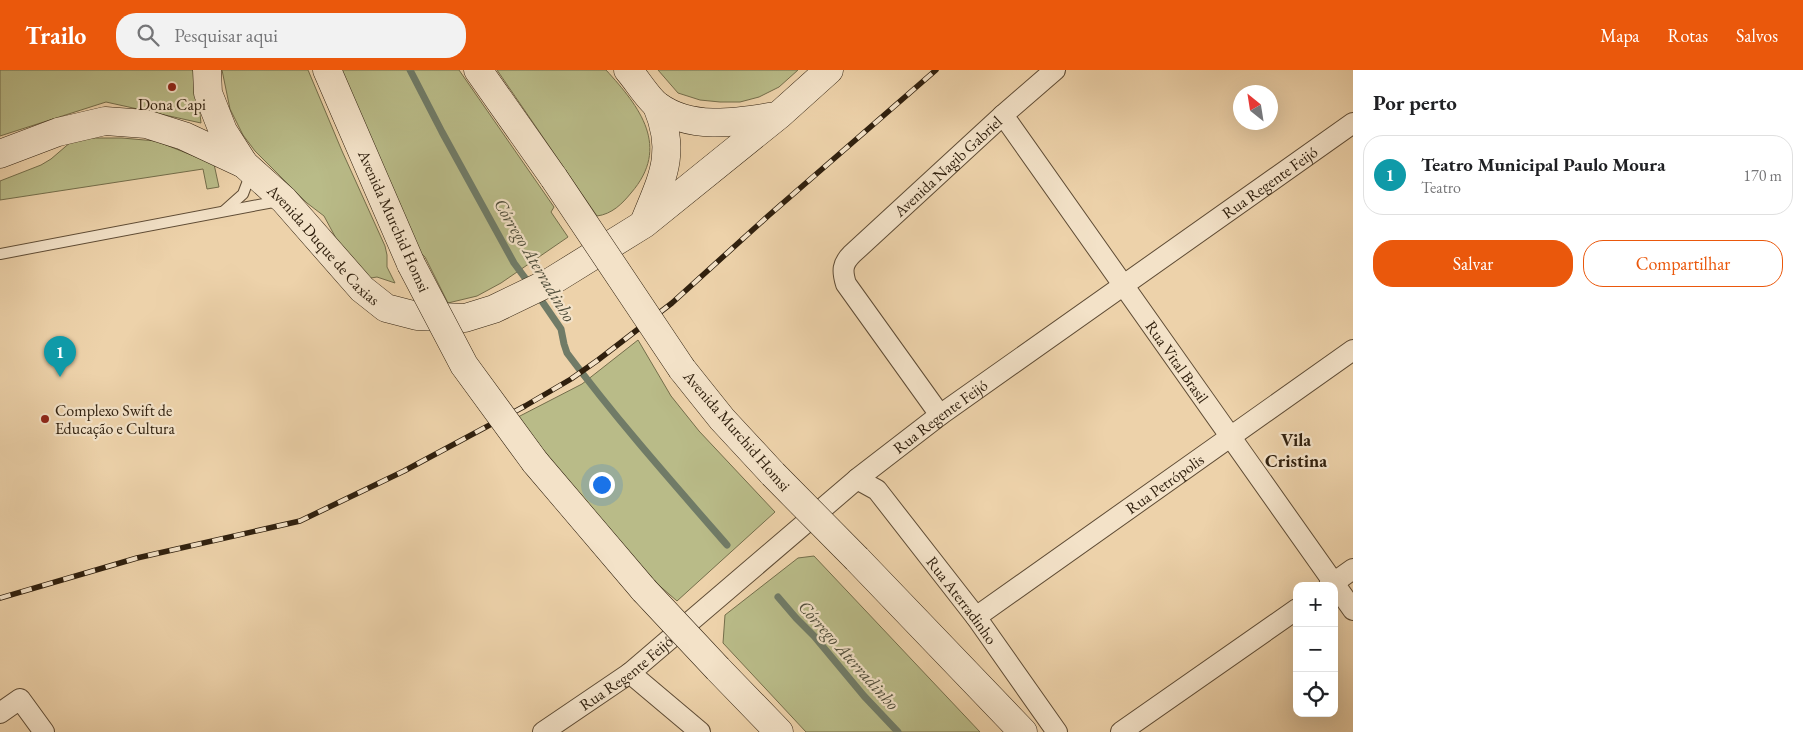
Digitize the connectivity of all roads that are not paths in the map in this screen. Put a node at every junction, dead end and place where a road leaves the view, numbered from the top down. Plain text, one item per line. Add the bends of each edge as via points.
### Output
1 (208, 70) edge
2 (327, 70) edge
3 (478, 70) edge
4 (628, 70) edge
5 (829, 70) edge
6 (1055, 70) edge
7 (657, 106) junction
8 (1003, 114) junction
9 (779, 115) junction
10 (1353, 123) edge
11 (0, 154) edge
12 (248, 168) junction
13 (284, 200) junction
14 (221, 213) junction
15 (644, 224) junction
16 (0, 254) edge
17 (1124, 285) junction
18 (1353, 350) edge
19 (940, 415) junction
20 (1231, 437) junction
21 (856, 479) junction
22 (1353, 569) edge
23 (1331, 582) edge
24 (1335, 582) edge
25 (1338, 591) edge
26 (1353, 610) edge
27 (1293, 612) edge
28 (976, 617) junction
29 (630, 673) junction
30 (0, 713) edge
31 (44, 732) edge
32 (543, 732) edge
33 (700, 732) edge
34 (779, 732) edge
35 (1023, 732) edge
36 (1057, 732) edge
37 (1121, 732) edge

1 - 12 main road via 208,93 223,131
2 - 34 main road, Avenida Murchid Homsi, bridge via 411,264 464,365 535,462 644,590
3 - 35 main road, Avenida Murchid Homsi, bridge via 682,370 773,474
4 - 7 main road
5 - 9 main road, Avenida Duque de Caxias
6 - 8 street, Avenida Nagib Gabriel
7 - 9 main road via 675,115 708,123
7 - 15 main road via 667,137 666,163
8 - 17 street, Rua Vital Brasil
8 - 19 street, Avenida Nagib Gabriel via 852,254 843,266 846,284
9 - 15 main road, Avenida Duque de Caxias
10 - 17 street, Rua Regente Feijó
11 - 12 main road, Avenida Duque de Caxias via 58,132 106,121 146,124 184,136
12 - 13 main road, Avenida Duque de Caxias
12 - 14 lane via 242,194
13 - 14 lane
13 - 15 main road, Avenida Duque de Caxias via 362,289 386,308 417,316 465,318 494,309 552,281
14 - 16 lane
17 - 19 street, Rua Regente Feijó
17 - 20 street, Rua Vital Brasil
18 - 20 street, Rua Petrópolis
19 - 21 street, Rua Regente Feijó
20 - 23 street, Rua Vital Brasil
20 - 28 street, Rua Petrópolis
21 - 28 street, Rua Aterradinho via 877,490
21 - 29 street, Rua Regente Feijó
22 - 24 street
25 - 26 street, Rua Vital Brasil
27 - 37 street
28 - 36 street, Rua Aterradinho
29 - 32 street, Rua Regente Feijó
29 - 33 street
30 - 31 street via 20,699

